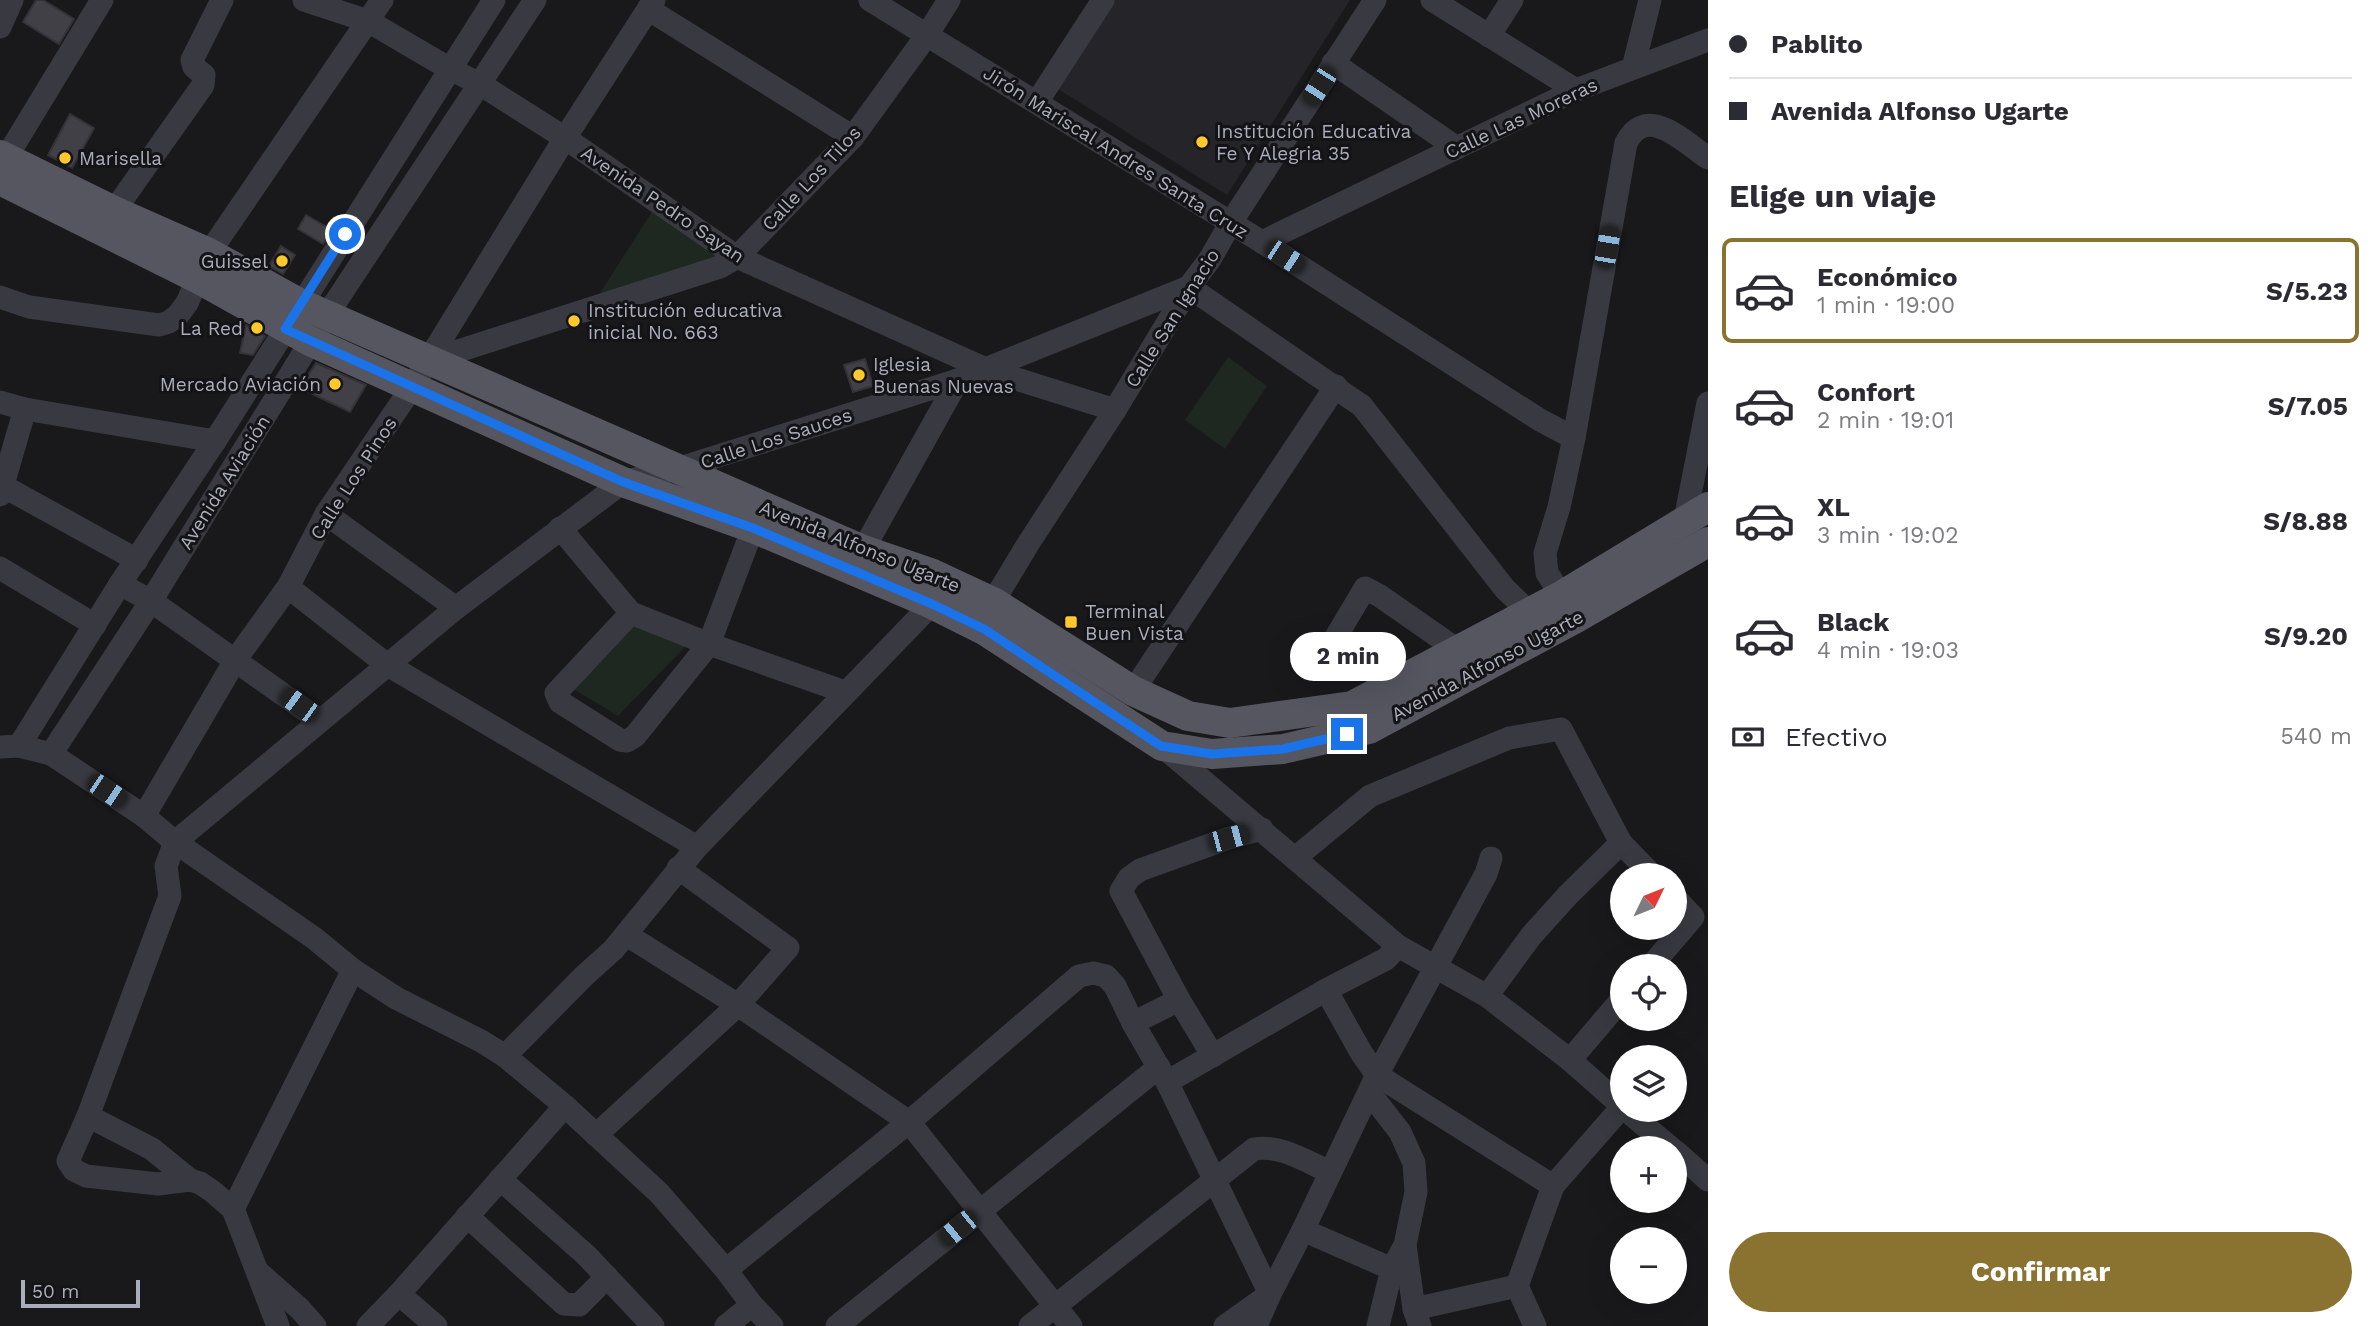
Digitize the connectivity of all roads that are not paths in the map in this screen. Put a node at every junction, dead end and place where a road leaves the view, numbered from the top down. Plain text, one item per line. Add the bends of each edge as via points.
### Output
1 (12, 0) edge
2 (102, 0) edge
3 (222, 0) edge
4 (304, 0) edge
5 (382, 0) edge
6 (494, 0) edge
7 (535, 0) edge
8 (870, 0) edge
9 (949, 0) edge
10 (1103, 0) edge
11 (1375, 0) edge
12 (1432, 0) edge
13 (1513, 0) edge
14 (1650, 0) edge
15 (651, 5) edge
16 (368, 21) junction
17 (0, 27) edge
18 (927, 35) junction
19 (1489, 36) junction
20 (1708, 40) edge
21 (1334, 63) junction
22 (1633, 68) junction
23 (450, 69) junction
24 (480, 84) junction
25 (1576, 90) junction
26 (1037, 102) junction
27 (565, 138) junction
28 (853, 138) junction
29 (1457, 148) junction
30 (1708, 158) edge
31 (2, 164) edge
32 (114, 211) junction
33 (1230, 224) junction
34 (1262, 242) junction
35 (737, 257) junction
36 (203, 265) junction
37 (1189, 286) junction
38 (0, 297) edge
39 (306, 323) junction
40 (427, 361) junction
41 (988, 370) junction
42 (958, 380) junction
43 (1336, 386) junction
44 (412, 387) junction
45 (0, 402) edge
46 (1708, 403) edge
47 (25, 409) junction
48 (1115, 410) junction
49 (1574, 439) junction
50 (215, 441) junction
51 (677, 469) junction
52 (623, 482) junction
53 (2, 490) edge
54 (326, 514) junction
55 (1696, 514) edge
56 (560, 528) junction
57 (753, 528) junction
58 (1708, 542) edge
59 (863, 550) junction
60 (137, 560) junction
61 (0, 568) edge
62 (120, 584) junction
63 (288, 587) junction
64 (151, 601) junction
65 (993, 602) junction
66 (932, 604) junction
67 (1569, 607) junction
68 (456, 608) junction
69 (631, 613) junction
70 (1534, 623) junction
71 (95, 625) junction
72 (709, 644) junction
73 (1458, 651) junction
74 (1324, 657) dead end
75 (236, 659) junction
76 (386, 664) junction
77 (1133, 691) junction
78 (845, 692) junction
79 (320, 720) junction
80 (6, 744) edge
81 (1161, 746) junction
82 (51, 754) junction
83 (144, 816) junction
84 (1262, 829) junction
85 (175, 842) junction
86 (1621, 843) junction
87 (697, 847) junction
88 (1295, 858) junction
89 (1491, 858) dead end
90 (1640, 863) edge
91 (677, 868) junction
92 (1687, 911) edge
93 (1687, 925) edge
94 (627, 935) junction
95 (1674, 940) edge
96 (1398, 946) junction
97 (1662, 954) edge
98 (1436, 967) junction
99 (353, 970) junction
100 (1326, 990) junction
101 (1487, 996) junction
102 (1179, 1000) junction
103 (738, 1005) junction
104 (1610, 1013) edge
105 (1133, 1023) junction
106 (505, 1056) junction
107 (1213, 1056) junction
108 (1570, 1060) junction
109 (1163, 1075) junction
110 (1373, 1084) junction
111 (1610, 1096) edge
112 (565, 1106) junction
113 (88, 1116) junction
114 (909, 1122) junction
115 (1611, 1122) edge
116 (1640, 1122) edge
117 (596, 1135) junction
118 (1657, 1136) edge
119 (1687, 1162) edge
120 (1330, 1172) junction
121 (500, 1179) junction
122 (190, 1180) junction
123 (1214, 1180) junction
124 (1708, 1180) edge
125 (1553, 1186) junction
126 (233, 1209) junction
127 (978, 1211) junction
128 (467, 1216) junction
129 (1303, 1230) junction
130 (1405, 1245) junction
131 (1392, 1269) junction
132 (256, 1270) junction
133 (726, 1270) junction
134 (607, 1277) junction
135 (1517, 1286) junction
136 (399, 1294) junction
137 (1270, 1294) junction
138 (752, 1305) junction
139 (1055, 1306) junction
140 (1417, 1318) edge
141 (278, 1326) edge
142 (315, 1326) edge
143 (368, 1326) edge
144 (436, 1326) edge
145 (653, 1326) edge
146 (726, 1326) edge
147 (772, 1326) edge
148 (837, 1326) edge
149 (1030, 1326) edge
150 (1071, 1326) edge
151 (1225, 1326) edge
152 (1256, 1326) edge
153 (1378, 1326) edge
154 (1535, 1326) edge

1 - 17 street
2 - 31 street
3 - 32 street via 194,54 194,67 204,75 203,85
4 - 16 street, Avenida Pedro Sayan
5 - 16 street
6 - 23 street, Avenida Aviación
7 - 24 street, Avenida Aviación
8 - 18 street, Jirón Mariscal Andres Santa Cruz
9 - 18 street, Calle Los Tilos
10 - 26 street
11 - 21 street, Calle San Ignacio
12 - 19 street
13 - 19 street
14 - 22 street
15 - 27 street, Calle Los Pinos
15 - 28 street
16 - 23 street, Avenida Pedro Sayan
16 - 36 street
18 - 26 street, Jirón Mariscal Andres Santa Cruz
18 - 28 street, Calle Los Tilos
19 - 25 street
20 - 22 street, Calle Las Moreras
21 - 29 street
21 - 33 street, Calle San Ignacio
22 - 25 street, Calle Las Moreras
23 - 24 street, Avenida Pedro Sayan
23 - 39 street, Avenida Aviación
24 - 27 street, Avenida Pedro Sayan
24 - 39 street, Avenida Aviación
25 - 29 street, Calle Las Moreras
26 - 33 street, Jirón Mariscal Andres Santa Cruz
27 - 35 street, Avenida Pedro Sayan
27 - 40 street, Calle Los Pinos
28 - 35 street, Calle Los Tilos
29 - 34 street, Calle Las Moreras
30 - 49 street via 1654,124 1642,124 1626,143
31 - 32 main road, Avenida Alfonso Ugarte
31 - 36 main road, Avenida Alfonso Ugarte
32 - 36 main road, Avenida Alfonso Ugarte
33 - 34 street, Jirón Mariscal Andres Santa Cruz
33 - 37 street, Calle San Ignacio
34 - 49 street, Jirón Mariscal Andres Santa Cruz
35 - 40 street, Calle Los Tilos via 720,267
35 - 41 street, Avenida Pedro Sayan
36 - 38 street via 187,303 178,315 159,326 29,307
36 - 39 main road, Avenida Alfonso Ugarte
37 - 41 street, Calle Los Sauces
37 - 43 street
37 - 48 street, Calle San Ignacio
39 - 40 main road, Avenida Alfonso Ugarte
39 - 44 main road, Avenida Alfonso Ugarte
39 - 50 street, Avenida Aviación
39 - 64 street, Avenida Aviación
40 - 44 street, Calle Los Pinos
40 - 51 main road, Avenida Alfonso Ugarte
41 - 42 street, Calle Los Sauces
41 - 48 street, Avenida Pedro Sayan
42 - 51 street, Calle Los Sauces
42 - 59 street
43 - 70 street via 1370,415
43 - 77 street
44 - 52 main road, Avenida Alfonso Ugarte
44 - 54 street, Calle Los Pinos
45 - 47 street
46 - 55 street
47 - 50 street
47 - 53 street
48 - 65 street, Calle San Ignacio
49 - 67 street via 1545,553 1547,573
50 - 60 street, Avenida Aviación
51 - 52 street, Calle Los Sauces
51 - 59 main road, Avenida Alfonso Ugarte
52 - 56 street
52 - 57 main road, Avenida Alfonso Ugarte
53 - 60 street
54 - 63 street, Calle Los Pinos
54 - 68 street
55 - 67 main road, Avenida Alfonso Ugarte
56 - 68 street
56 - 69 street
57 - 66 main road, Avenida Alfonso Ugarte
57 - 72 street
58 - 67 main road, Avenida Alfonso Ugarte
59 - 65 main road, Avenida Alfonso Ugarte via 933,574
60 - 62 street, Avenida Aviación
61 - 71 street
62 - 64 street
62 - 71 street, Avenida Aviación
63 - 75 street, Calle Los Pinos
63 - 76 street
64 - 75 street
64 - 82 street, Avenida Aviación
65 - 77 main road, Avenida Alfonso Ugarte
66 - 78 street
66 - 81 main road, Avenida Alfonso Ugarte via 984,629
67 - 70 main road, Avenida Alfonso Ugarte
68 - 76 street
69 - 72 street
69 - 72 street via 556,693 560,702 620,740 635,736
70 - 73 main road, Avenida Alfonso Ugarte
70 - 81 main road, Avenida Alfonso Ugarte via 1369,729 1283,749 1212,754
71 - 80 street, Avenida Aviación
72 - 78 street
73 - 74 street via 1365,588
73 - 77 main road, Avenida Alfonso Ugarte via 1352,706 1230,723 1188,716
75 - 79 street
75 - 83 street, Calle Los Pinos
76 - 79 street
76 - 87 street
78 - 87 street
79 - 85 street
80 - 82 street
81 - 84 street
82 - 83 street
83 - 85 street
84 - 88 street
84 - 102 street via 1140,870 1121,891
85 - 99 street
85 - 113 street via 166,866 170,896
86 - 88 street via 1560,729 1509,737 1370,796
86 - 90 street
86 - 101 street via 1549,915
87 - 91 street
88 - 96 street
89 - 98 street
91 - 94 street
91 - 103 street via 788,948
92 - 93 street via 1693,918
94 - 103 street
94 - 106 street
95 - 97 street
96 - 98 street
96 - 100 street via 1386,959
98 - 101 street
98 - 110 street
99 - 106 street
99 - 126 street
100 - 107 street
100 - 110 street via 1362,1054
101 - 108 street
102 - 105 street
102 - 107 street
103 - 114 street
103 - 117 street
104 - 108 street
105 - 109 street
105 - 114 street via 1106,976 1079,976
106 - 112 street
107 - 109 street
108 - 111 street
109 - 123 street
109 - 127 street
110 - 120 street
110 - 125 street
110 - 130 street via 1414,1163 1416,1192
112 - 117 street
112 - 121 street
113 - 122 street via 152,1149
113 - 122 street via 68,1161 80,1174 158,1184
114 - 127 street
114 - 133 street
115 - 125 street
116 - 118 street
117 - 133 street via 659,1194
119 - 124 street
120 - 123 street via 1266,1146 1254,1149
120 - 129 street
121 - 128 street
121 - 134 street
122 - 126 street
123 - 137 street
123 - 139 street
125 - 135 street
126 - 132 street
127 - 139 street
127 - 148 street
128 - 134 street via 564,1304 579,1305
128 - 136 street
129 - 131 street
129 - 137 street
130 - 131 street
130 - 140 street
131 - 153 street
132 - 141 street
132 - 142 street
133 - 138 street
134 - 145 street
135 - 140 street
135 - 154 street
136 - 143 street
136 - 144 street
137 - 151 street
137 - 152 street
138 - 146 street
138 - 147 street
139 - 149 street
139 - 150 street

